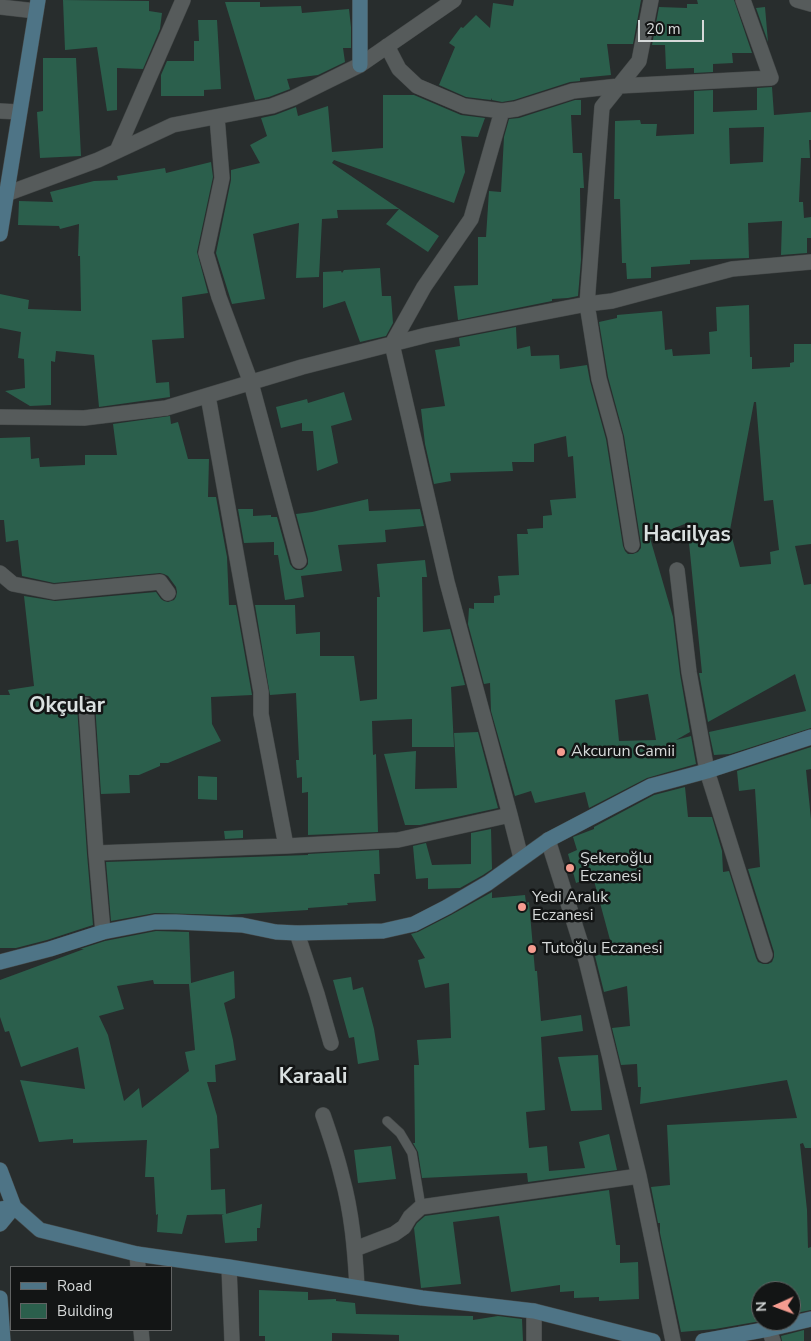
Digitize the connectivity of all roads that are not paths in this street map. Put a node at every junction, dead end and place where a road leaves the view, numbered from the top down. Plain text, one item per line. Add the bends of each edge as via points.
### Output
1 (183, 0) edge
2 (360, 0) edge
3 (454, 0) edge
4 (651, 0) edge
5 (743, 0) edge
6 (797, 0) edge
7 (811, 4) edge
8 (37, 6) edge
9 (0, 7) edge
10 (387, 46) junction
11 (360, 66) junction
12 (619, 86) junction
13 (0, 111) edge
14 (502, 111) junction
15 (19, 112) junction
16 (217, 116) junction
17 (117, 151) junction
18 (3, 194) edge
19 (0, 234) edge
20 (811, 262) edge
21 (587, 304) junction
22 (392, 344) junction
23 (251, 383) junction
24 (208, 396) junction
25 (0, 417) edge
26 (632, 545) dead end
27 (299, 561) dead end
28 (677, 570) dead end
29 (0, 573) edge
30 (168, 593) dead end
31 (86, 705) dead end
32 (811, 737) edge
33 (707, 771) junction
34 (510, 815) junction
35 (548, 840) junction
36 (286, 846) junction
37 (96, 853) junction
38 (521, 858) junction
39 (103, 932) junction
40 (297, 933) junction
41 (765, 955) dead end
42 (0, 962) edge
43 (331, 1043) dead end
44 (323, 1115) dead end
45 (387, 1121) dead end
46 (0, 1170) edge
47 (639, 1176) junction
48 (421, 1207) junction
49 (7, 1208) edge
50 (0, 1224) edge
51 (355, 1249) junction
52 (138, 1261) edge
53 (229, 1267) junction
54 (356, 1288) junction
55 (0, 1298) edge
56 (534, 1311) junction
57 (811, 1319) edge
58 (771, 1335) edge
59 (3, 1341) edge
60 (232, 1341) edge
61 (534, 1341) edge
62 (654, 1341) edge
63 (673, 1341) edge
64 (703, 1341) edge

1 - 17 street
2 - 11 street
3 - 10 street
4 - 12 street via 639,61
5 - 12 street via 771,78
6 - 7 street
8 - 9 street
8 - 15 street
10 - 11 street
10 - 14 street via 398,69 416,86 464,106
11 - 16 street via 272,106
12 - 14 street via 573,91
12 - 21 street via 602,107
13 - 15 street
14 - 22 street via 471,218 424,287
15 - 18 street
16 - 17 street via 173,125
16 - 23 street via 222,178 206,253
17 - 18 street
18 - 19 street
20 - 21 street via 732,269 612,301
21 - 22 street
21 - 26 street via 599,379 615,437
22 - 23 street
22 - 34 street via 448,582
23 - 24 street
23 - 27 street
24 - 25 street via 166,408 84,418
24 - 36 street
28 - 33 street via 689,672
29 - 30 street via 12,584 54,592 160,582
31 - 37 street
32 - 33 street
33 - 35 street via 651,786
33 - 41 street
34 - 36 street via 398,840
34 - 38 street
35 - 38 street
35 - 47 street via 586,960
36 - 37 street
37 - 39 street
38 - 40 street via 488,883 414,924 383,931
39 - 40 street via 155,922 176,922 242,925
39 - 42 street
40 - 43 street
44 - 51 street via 342,1177
45 - 48 lane via 400,1133 412,1153
46 - 49 street
47 - 48 street
47 - 63 street
48 - 51 street via 394,1234
49 - 50 street
49 - 52 street via 40,1230
51 - 54 street
52 - 53 street
53 - 54 street
53 - 60 street
54 - 56 street
55 - 59 street
56 - 61 street
56 - 62 street
57 - 58 street
58 - 64 street

